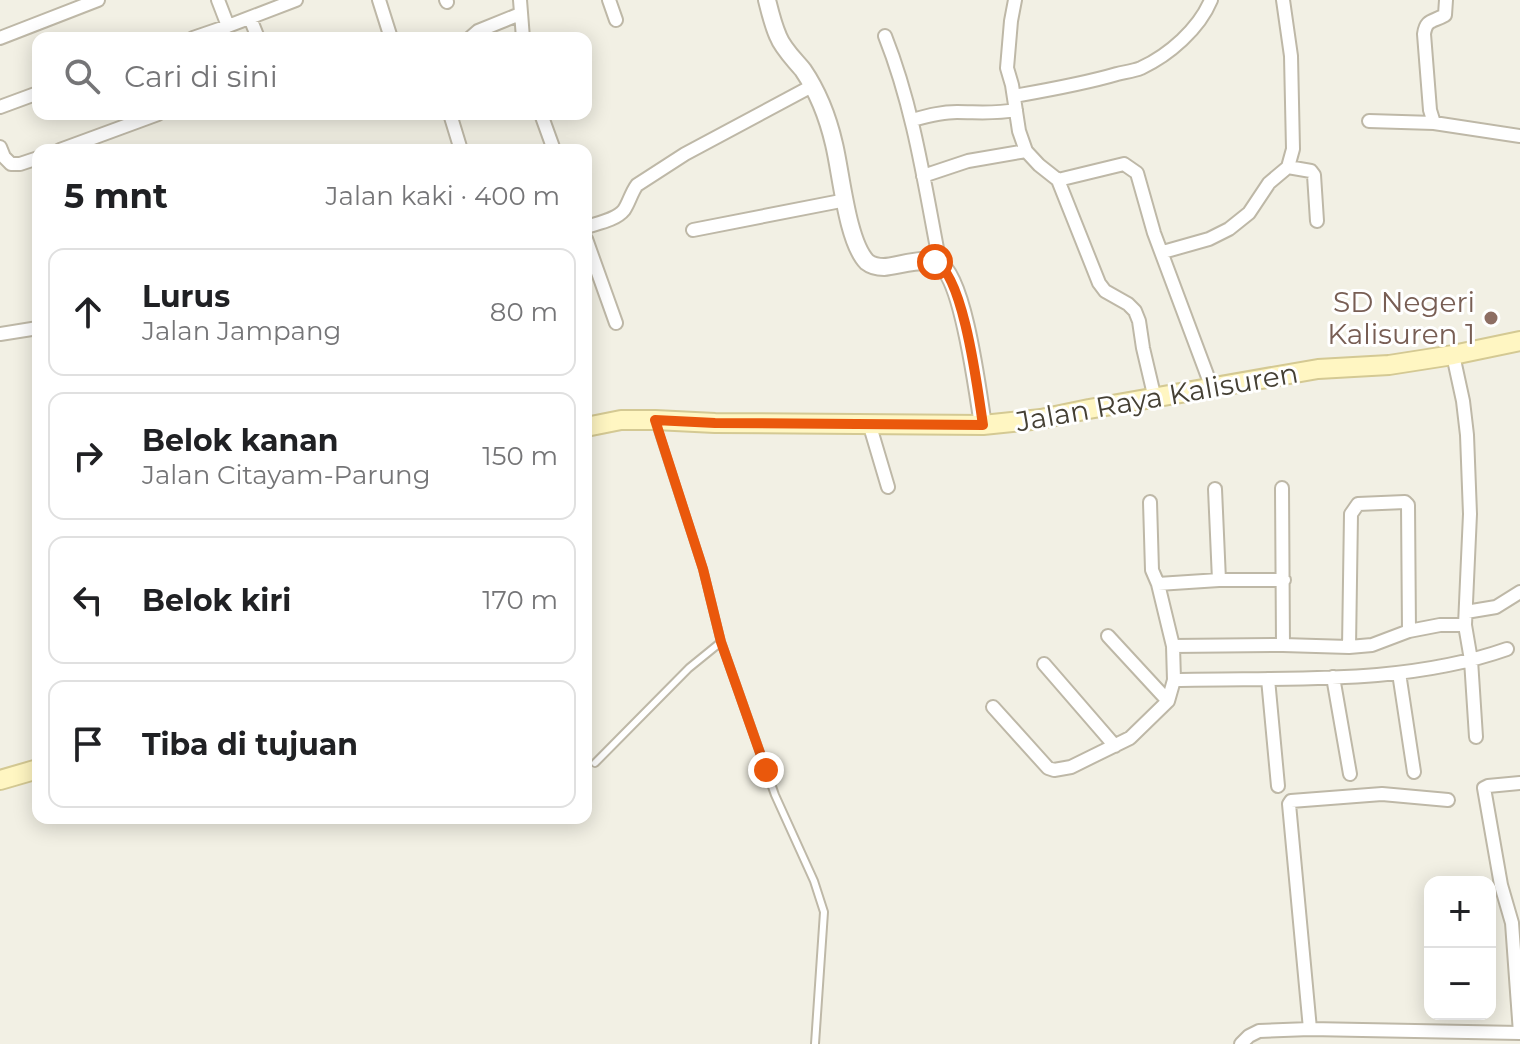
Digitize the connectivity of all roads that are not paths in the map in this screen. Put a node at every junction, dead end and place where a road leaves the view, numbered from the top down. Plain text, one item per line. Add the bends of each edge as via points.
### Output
1 (98, 0) edge
2 (218, 0) edge
3 (296, 0) edge
4 (379, 0) edge
5 (520, 0) edge
6 (609, 0) edge
7 (767, 0) edge
8 (1015, 0) edge
9 (1211, 0) edge
10 (1283, 0) edge
11 (1446, 0) edge
12 (520, 14) junction
13 (250, 18) junction
14 (616, 20) dead end
15 (228, 26) junction
16 (210, 32) edge
17 (256, 32) edge
18 (389, 32) edge
19 (477, 32) edge
20 (522, 32) edge
21 (885, 36) dead end
22 (0, 38) edge
23 (812, 86) junction
24 (32, 95) edge
25 (1015, 103) junction
26 (0, 107) edge
27 (142, 120) edge
28 (452, 120) edge
29 (543, 120) edge
30 (912, 120) junction
31 (1369, 121) dead end
32 (1434, 123) junction
33 (1520, 136) edge
34 (76, 144) edge
35 (459, 144) edge
36 (552, 144) edge
37 (0, 147) edge
38 (1026, 151) junction
39 (32, 160) edge
40 (1288, 167) junction
41 (923, 176) junction
42 (1058, 180) junction
43 (846, 200) junction
44 (1317, 221) dead end
45 (592, 225) edge
46 (693, 230) dead end
47 (1163, 252) junction
48 (592, 256) edge
49 (940, 264) junction
50 (616, 323) dead end
51 (32, 329) edge
52 (0, 334) edge
53 (1520, 341) edge
54 (1453, 355) junction
55 (1212, 388) junction
56 (1155, 399) junction
57 (655, 420) junction
58 (869, 423) junction
59 (983, 425) junction
60 (592, 426) edge
61 (888, 487) dead end
62 (1282, 488) dead end
63 (1215, 489) dead end
64 (1150, 502) dead end
65 (1219, 580) junction
66 (1284, 580) junction
67 (1158, 584) junction
68 (1520, 592) edge
69 (1466, 618) junction
70 (1409, 631) junction
71 (1108, 636) dead end
72 (721, 642) junction
73 (1283, 645) junction
74 (1173, 646) junction
75 (1349, 647) junction
76 (1507, 649) dead end
77 (1471, 660) junction
78 (1044, 664) dead end
79 (1399, 673) junction
80 (1333, 677) junction
81 (1268, 679) junction
82 (1174, 680) junction
83 (1168, 701) junction
84 (993, 707) dead end
85 (1476, 737) dead end
86 (1115, 746) junction
87 (595, 763) dead end
88 (32, 771) edge
89 (1414, 772) dead end
90 (1350, 774) dead end
91 (0, 780) edge
92 (1520, 783) edge
93 (1278, 786) dead end
94 (1448, 800) dead end
95 (1515, 912) edge
96 (1310, 1029) junction
97 (1520, 1033) edge
98 (815, 1044) edge
99 (1241, 1044) edge

1 - 22 street
2 - 15 street
3 - 13 street
4 - 18 street
5 - 12 street
6 - 14 street
7 - 23 street via 777,34
8 - 25 street via 1007,68
9 - 25 street via 1188,34 1141,68
10 - 40 street via 1291,56 1293,149
11 - 32 street via 1445,15 1428,22 1424,34
12 - 19 street
12 - 20 street
13 - 15 street
13 - 17 street
15 - 16 street
21 - 30 street
23 - 43 street via 834,143
23 - 45 street via 685,154 637,185 620,214
24 - 26 street
25 - 30 street via 988,114 957,112
25 - 38 street
27 - 34 street
28 - 35 street
29 - 36 street
30 - 41 street
31 - 32 street
32 - 33 street
37 - 39 street via 11,164
38 - 41 street
38 - 42 street
40 - 44 street via 1314,175
40 - 47 street via 1242,220 1209,239
41 - 49 street
42 - 47 street via 1116,165 1132,168
42 - 56 street via 1099,283 1135,311
43 - 46 street
43 - 49 street via 854,236 870,264
47 - 55 street
48 - 50 street
49 - 59 street via 956,291 968,335
51 - 52 street
53 - 54 main road, Jalan Raya Kalisuren
54 - 55 main road, Jalan Raya Kalisuren via 1318,369
54 - 69 street via 1468,466
55 - 56 main road, Jalan Raya Kalisuren
56 - 59 main road, Jalan Raya Kalisuren
57 - 58 main road, Jalan Raya Kalisuren
57 - 60 main road, Jalan Raya Kalisuren
57 - 72 lane
58 - 59 main road, Jalan Raya Kalisuren
58 - 61 street
62 - 66 street
63 - 65 street
64 - 67 street via 1152,570
65 - 66 street
65 - 67 street
66 - 73 street
67 - 74 street
68 - 69 street
69 - 70 street
69 - 77 street
70 - 75 street
70 - 75 street via 1408,505 1358,504 1351,514
71 - 83 street
72 - 87 lane
72 - 98 lane via 775,795 824,912
73 - 74 street
73 - 75 street
74 - 82 street
76 - 77 street
77 - 79 street
77 - 85 street
78 - 86 street
79 - 80 street
79 - 89 street
80 - 81 street
80 - 90 street
81 - 82 street
81 - 93 street
82 - 83 street
83 - 86 street
84 - 86 street via 1051,770 1071,767
88 - 91 main road
92 - 95 street via 1484,788 1501,885
94 - 96 street via 1382,794 1289,804
95 - 97 street
96 - 97 street
96 - 99 street via 1259,1031

